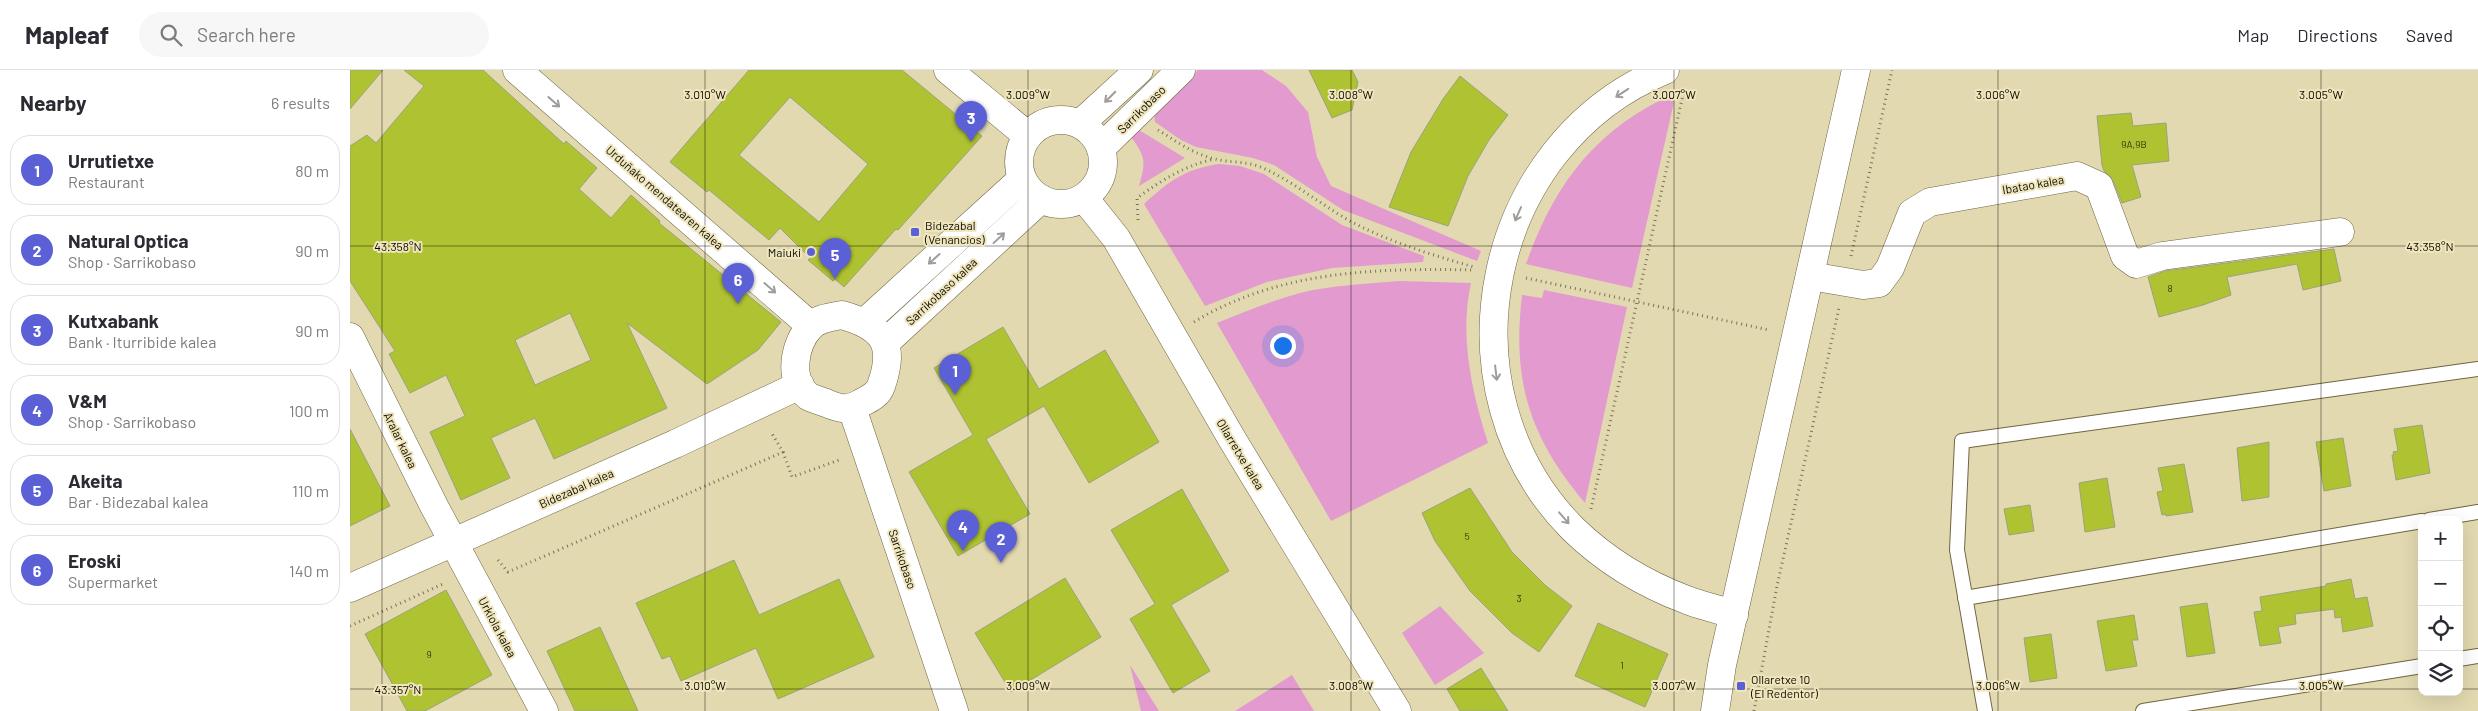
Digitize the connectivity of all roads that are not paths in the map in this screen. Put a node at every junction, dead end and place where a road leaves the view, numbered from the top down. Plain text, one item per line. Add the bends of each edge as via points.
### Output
1 (517, 70) edge
2 (948, 70) edge
3 (1140, 70) edge
4 (1181, 70) edge
5 (1665, 70) edge
6 (1856, 70) edge
7 (1080, 124) junction
8 (1028, 136) junction
9 (1101, 148) junction
10 (1022, 179) junction
11 (1084, 198) junction
12 (1041, 199) junction
13 (2340, 232) dead end
14 (1810, 276) junction
15 (865, 322) junction
16 (811, 326) junction
17 (350, 338) edge
18 (886, 342) junction
19 (2478, 369) edge
20 (800, 385) junction
21 (852, 408) junction
22 (2478, 512) edge
23 (2454, 516) edge
24 (2418, 522) edge
25 (453, 542) junction
26 (350, 588) edge
27 (1965, 598) junction
28 (1734, 615) junction
29 (2478, 656) edge
30 (2463, 658) edge
31 (2418, 667) edge
32 (544, 711) edge
33 (954, 711) edge
34 (1396, 711) edge
35 (1715, 711) edge
36 (1985, 711) edge
37 (2143, 711) edge

1 -> 16 street, Urduñako mendatearen kalea
2 - 8 street
3 -> 7 street
4 - 9 street, Sarrikobaso
5 -> 28 street via 1598,110 1552,156 1518,212 1499,272 1493,317 1496,377 1504,410 1523,458 1550,502 1573,528 1598,552 1641,580 1688,601
6 - 14 street
7 - 8 street via 1052,121
7 - 9 street via 1090,130
8 - 10 street via 1019,157
9 - 11 street via 1104,163 1101,176
10 - 12 street
10 -> 15 street
11 - 12 street via 1062,205
11 - 34 street, Ollarretxe kalea via 1116,238 1232,439
18 -> 12 street, Sarrikobaso kalea
13 - 14 street, Ibatao kalea via 2162,256 2136,264 2125,256 2099,186 2077,176 1930,202 1912,213 1890,268 1879,284 1862,285
14 - 28 street
15 - 16 street via 842,315 825,318
15 - 18 street
16 - 20 street via 802,339 794,362
17 - 25 street, Aralar kalea
18 - 21 street via 889,362 880,389 875,396
19 - 27 lane via 1962,441 1957,550
20 - 21 street via 808,396 842,409
20 - 25 street, Bidezabal kalea via 676,444
21 - 33 street, Sarrikobaso
22 - 23 lane
24 - 27 lane
25 - 26 street, Bidezabal kalea
25 - 32 street, Urkiola kalea
27 - 36 lane
28 - 35 street
29 - 30 lane
31 - 37 lane

